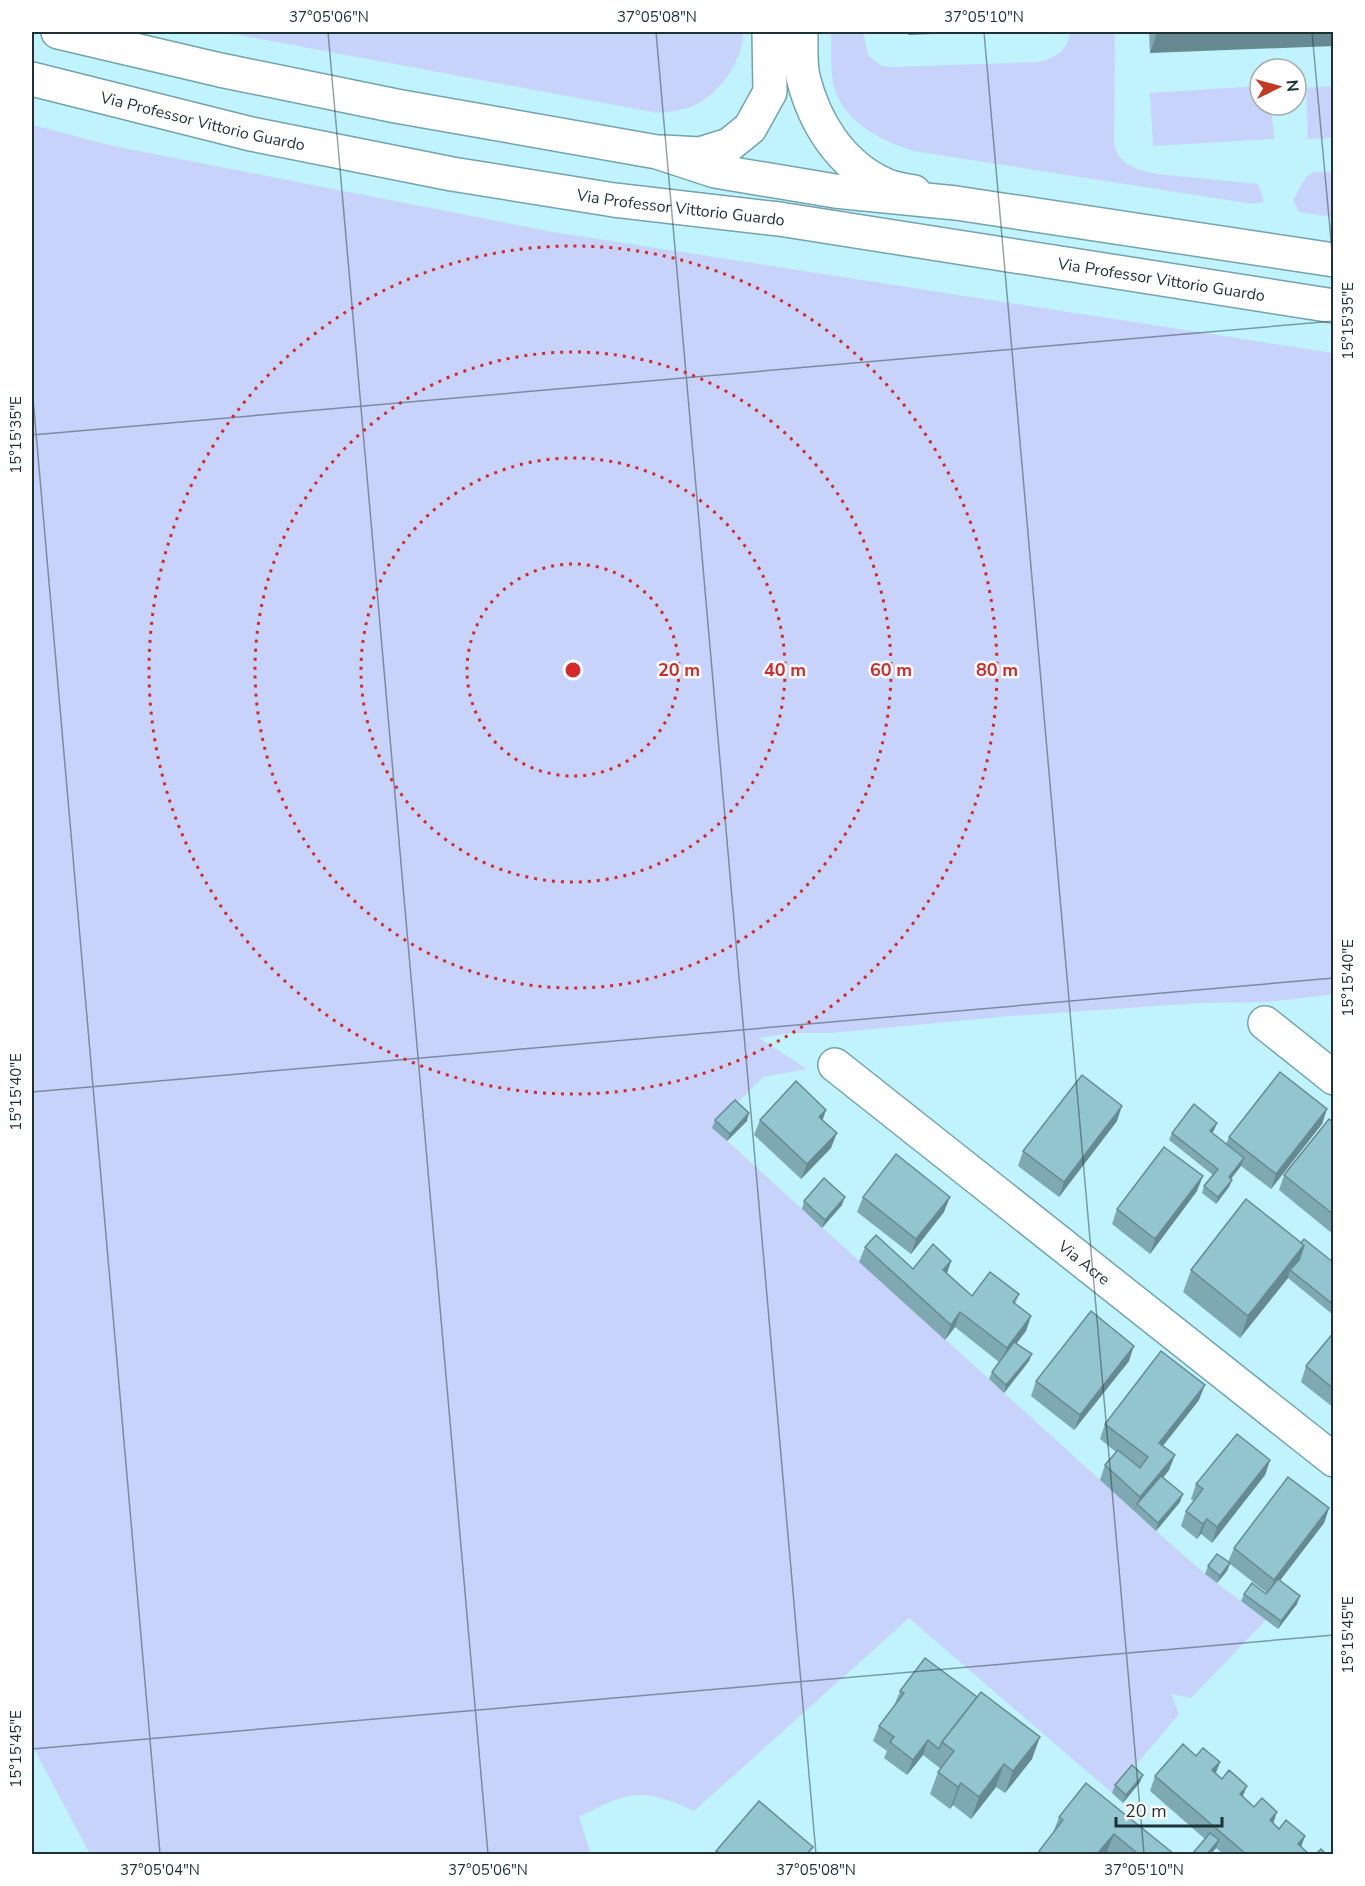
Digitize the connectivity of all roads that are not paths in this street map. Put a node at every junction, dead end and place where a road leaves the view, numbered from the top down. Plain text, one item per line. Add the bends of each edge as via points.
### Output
1 (58, 32) edge
2 (769, 32) edge
3 (801, 32) edge
4 (32, 79) edge
5 (657, 152) junction
6 (956, 203) junction
7 (1334, 261) edge
8 (1334, 306) edge
9 (1265, 1023) dead end
10 (835, 1065) dead end
11 (1334, 1078) edge
12 (1334, 1460) edge

1 - 5 street via 360,99
2 - 5 street via 770,92 750,128 729,145 700,154
3 - 6 street via 803,75 812,107 831,143 856,168 884,185
4 - 8 street, Via Professor Vittorio Guardo via 251,134 453,174 614,200 811,224
5 - 6 street via 715,171 835,191
6 - 7 street
9 - 11 street
10 - 12 street, Via Acre

